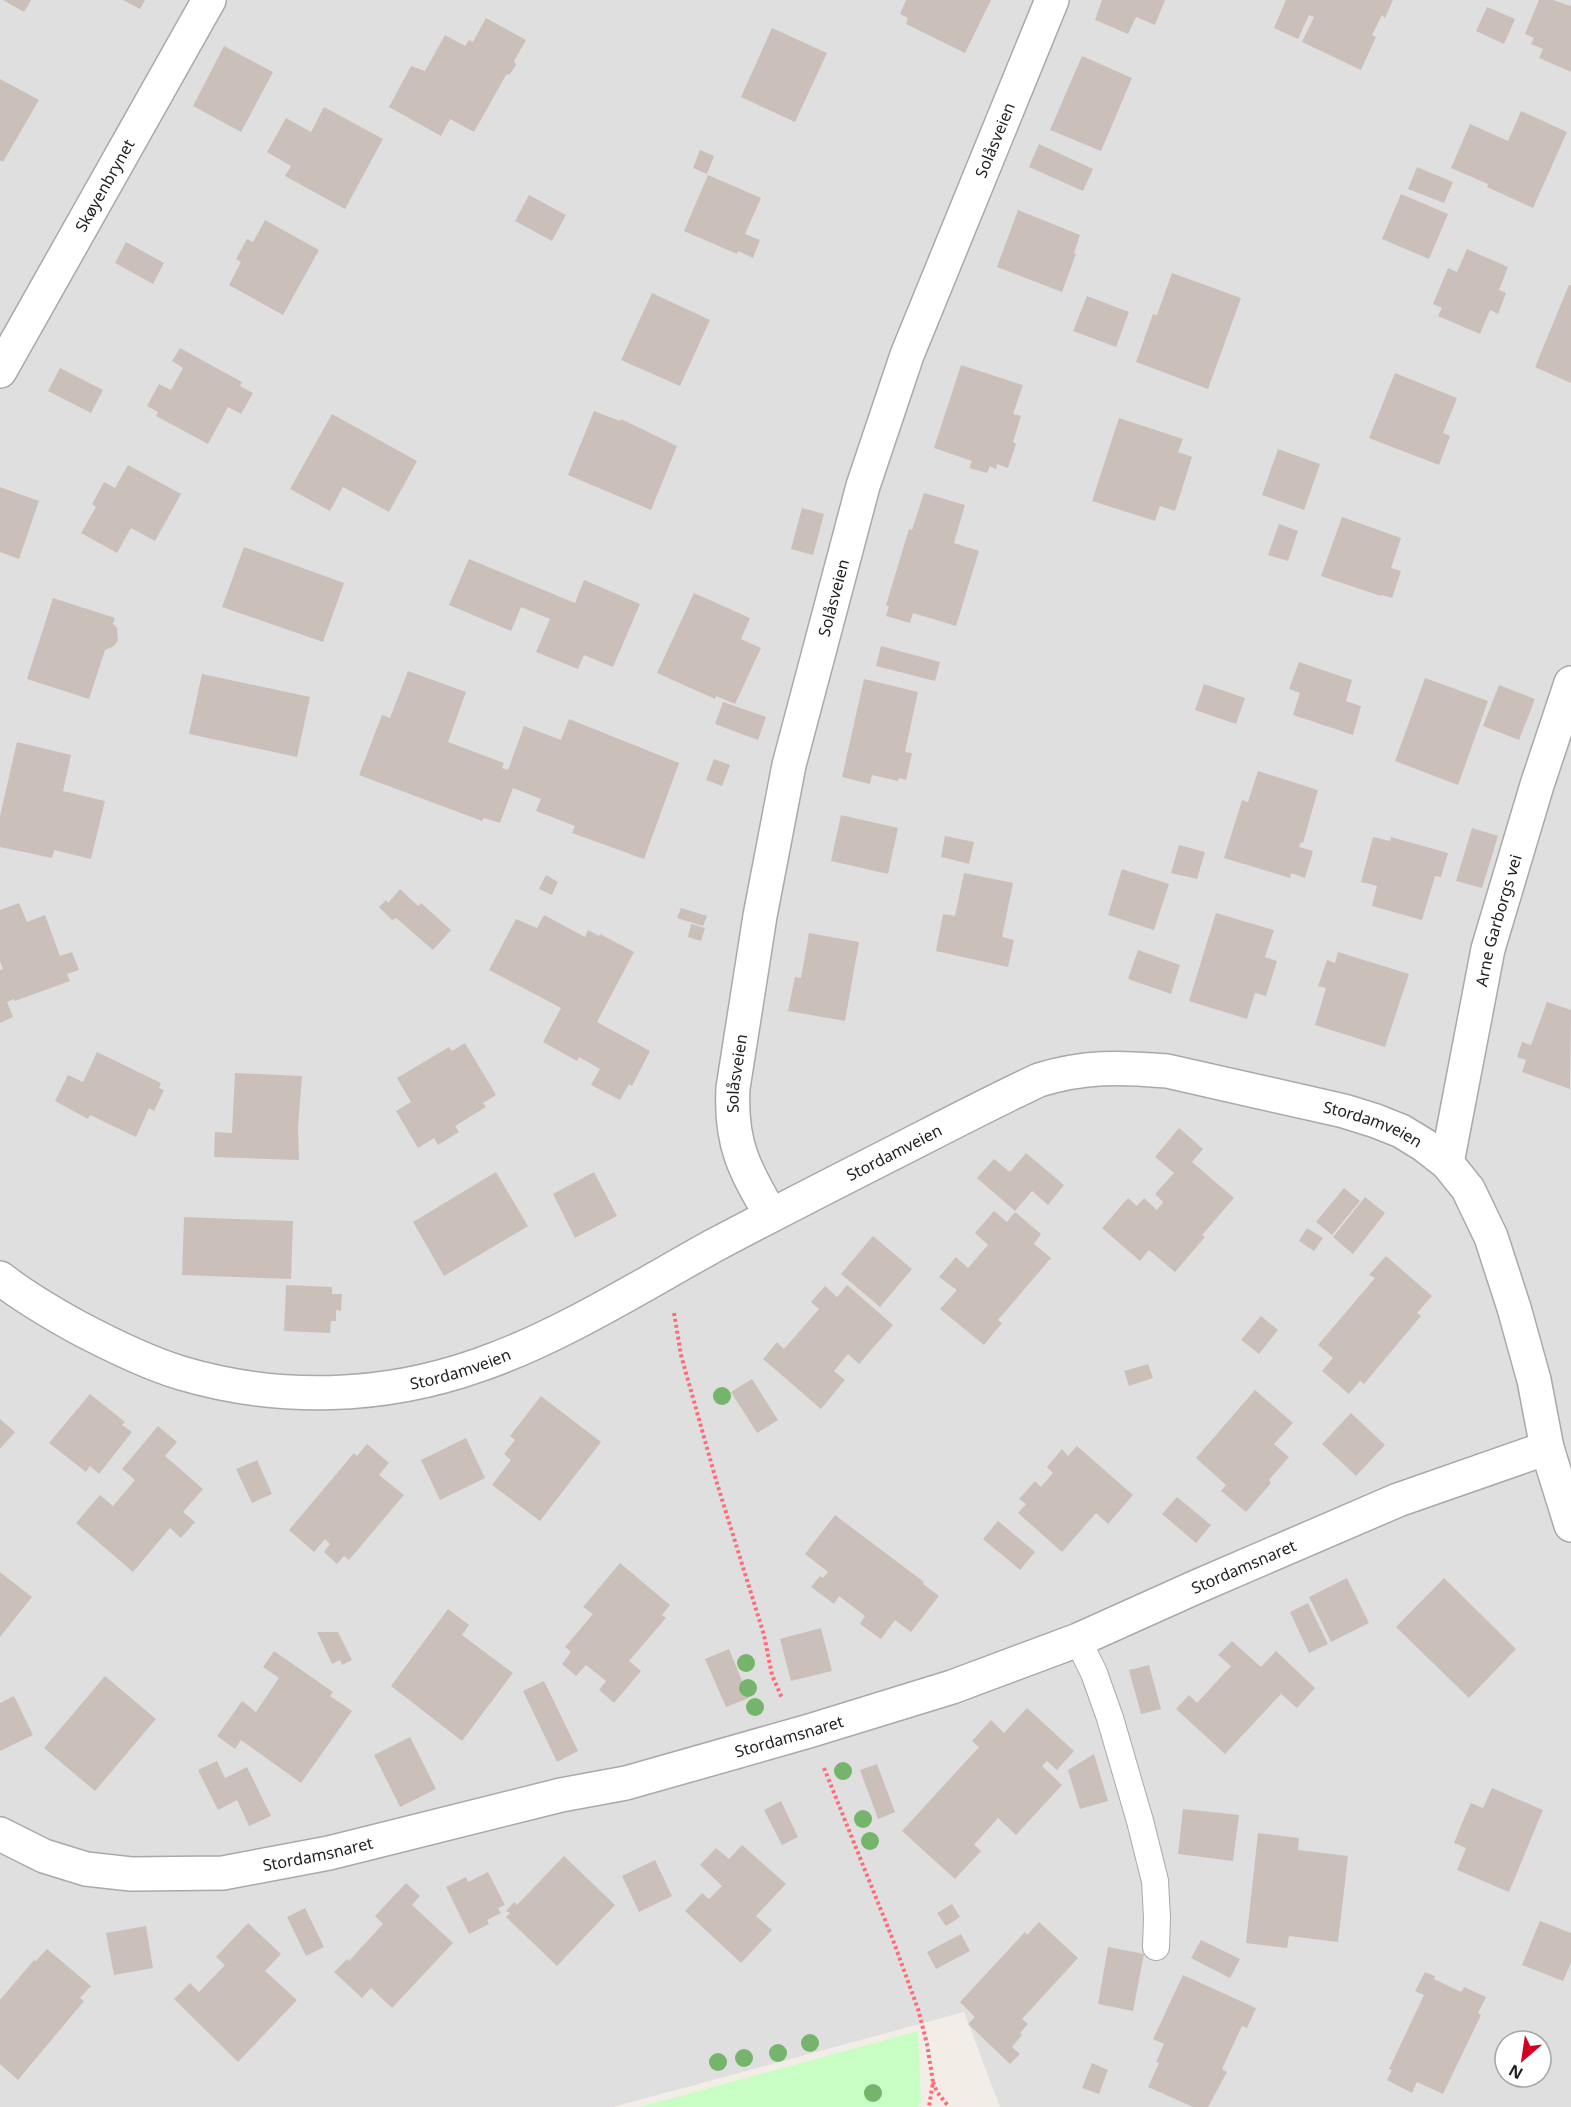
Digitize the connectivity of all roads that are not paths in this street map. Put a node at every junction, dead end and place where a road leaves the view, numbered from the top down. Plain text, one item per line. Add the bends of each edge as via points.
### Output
1 (209, 0) edge
2 (1052, 0) edge
3 (0, 371) edge
4 (1571, 683) edge
5 (1447, 1163) junction
6 (771, 1215) junction
7 (0, 1278) edge
8 (1547, 1448) junction
9 (1571, 1525) edge
10 (1078, 1640) junction
11 (0, 1834) edge
12 (1156, 1947) dead end

1 - 3 street, Skøyenbrynet
2 - 6 street, Solåsveien via 904,366 863,486 789,765 760,916 731,1113 741,1160
4 - 5 street, Arne Garborgs vei via 1488,949
5 - 6 street, Stordamveien via 1401,1131 1344,1111 1167,1071 1090,1069 1067,1071 1021,1088
5 - 8 street, Stordamveien via 1468,1189 1491,1237 1534,1380
6 - 7 street, Stordamveien via 568,1325 480,1365 405,1387 320,1394 223,1382 153,1363 44,1308
8 - 9 street, Stordamveien
8 - 10 street, Stordamsnaret via 1398,1500
10 - 11 street, Stordamsnaret via 952,1688 626,1783 561,1795 329,1853 223,1873 131,1874 86,1869 44,1856
10 - 12 lane via 1110,1718 1140,1821 1155,1881

